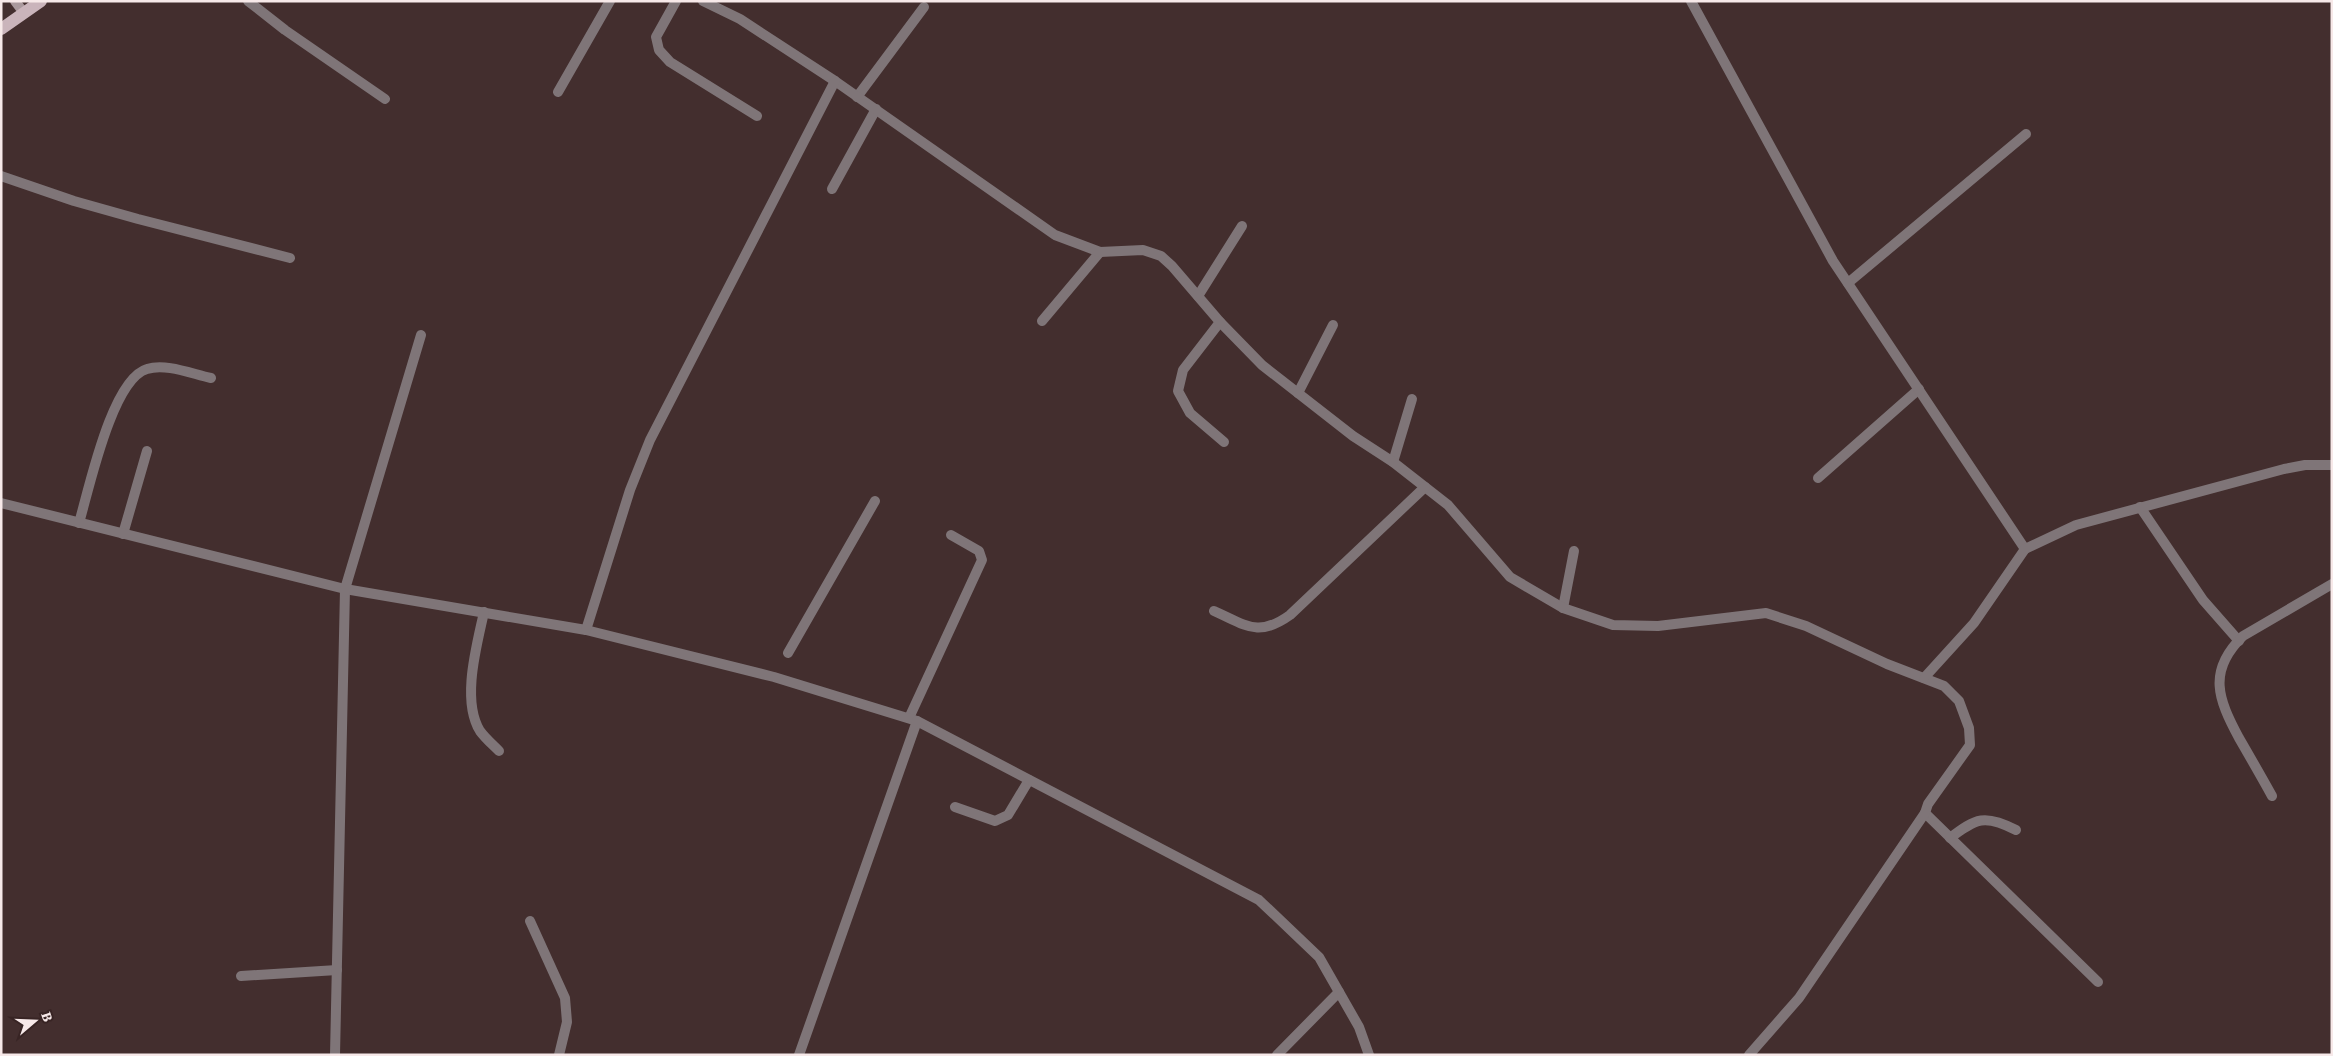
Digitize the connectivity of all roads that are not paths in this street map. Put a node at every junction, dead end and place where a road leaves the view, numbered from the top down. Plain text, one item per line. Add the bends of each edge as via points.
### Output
1 (15, 1) edge
2 (41, 1) edge
3 (248, 1) edge
4 (610, 1) edge
5 (676, 1) edge
6 (703, 1) edge
7 (1691, 1) edge
8 (924, 7) dead end
9 (24, 13) junction
10 (1, 29) edge
11 (835, 81) junction
12 (558, 92) dead end
13 (857, 97) junction
14 (385, 99) dead end
15 (876, 109) junction
16 (757, 116) dead end
17 (2026, 134) dead end
18 (1, 176) edge
19 (832, 188) dead end
20 (1242, 226) dead end
21 (1100, 252) junction
22 (290, 258) dead end
23 (1848, 283) junction
24 (1198, 296) junction
25 (1042, 321) dead end
26 (1220, 322) junction
27 (1333, 325) dead end
28 (421, 335) dead end
29 (211, 378) dead end
30 (1919, 389) junction
31 (1298, 393) junction
32 (1412, 399) dead end
33 (1224, 442) dead end
34 (147, 451) dead end
35 (1392, 462) junction
36 (2332, 465) edge
37 (1818, 478) dead end
38 (1425, 487) junction
39 (875, 500) dead end
40 (1, 503) edge
41 (2140, 506) junction
42 (79, 523) junction
43 (123, 534) junction
44 (951, 535) dead end
45 (2025, 549) junction
46 (1574, 551) dead end
47 (2332, 584) edge
48 (346, 589) junction
49 (1563, 608) junction
50 (1214, 611) dead end
51 (484, 612) junction
52 (586, 630) junction
53 (2238, 641) junction
54 (788, 652) dead end
55 (1924, 678) junction
56 (913, 719) junction
57 (499, 751) dead end
58 (1029, 780) junction
59 (2272, 796) dead end
60 (955, 807) dead end
61 (1924, 813) junction
62 (2016, 830) dead end
63 (1950, 838) junction
64 (530, 922) dead end
65 (337, 970) junction
66 (241, 976) dead end
67 (2098, 982) dead end
68 (1339, 992) junction
69 (334, 1055) edge
70 (559, 1055) edge
71 (799, 1055) edge
72 (1277, 1055) edge
73 (1369, 1055) edge
74 (1749, 1055) edge

1 - 9 street
2 - 9 main road
3 - 14 street
4 - 12 street
5 - 16 street via 656,37 659,50 670,62
6 - 11 street via 740,19
7 - 23 street
8 - 13 street
9 - 10 main road
11 - 13 street
11 - 52 street via 650,440 630,490
13 - 15 street
15 - 19 street
15 - 21 street via 1055,235
17 - 23 street
18 - 22 street via 74,201
20 - 24 street
21 - 24 street via 1143,250 1161,256
21 - 25 street
23 - 30 street
24 - 26 street
26 - 31 street via 1262,365
26 - 33 street via 1183,370 1178,391 1190,413
27 - 31 street
28 - 48 street
29 - 42 street via 158,367 145,369 132,378 113,407
30 - 37 street
30 - 45 street
31 - 35 street
32 - 35 street
34 - 43 street
35 - 38 street
36 - 41 street via 2284,468
38 - 49 street via 1448,504 1510,577
38 - 50 street via 1275,626 1256,629
39 - 54 street
40 - 42 street
41 - 45 street via 2076,525
41 - 53 street via 2203,600
42 - 43 street
43 - 48 street
44 - 56 street via 979,551 982,560
45 - 55 street via 1974,623
46 - 49 street
47 - 53 street
48 - 51 street
48 - 65 street
49 - 55 street via 1613,625 1658,626 1766,613 1806,626
51 - 52 street
51 - 57 street via 471,684 472,709 480,731
52 - 56 street via 775,674
53 - 59 street via 2226,656 2221,672 2222,705
55 - 61 street via 1944,686 1959,701 1969,728 1970,745
56 - 58 street
56 - 71 street
58 - 60 street via 1008,815 994,821
58 - 68 street via 1259,900 1319,957
61 - 63 street
61 - 74 street via 1799,998
62 - 63 street via 2000,821 1983,820 1971,822
63 - 67 street
64 - 70 street via 565,998 567,1022
65 - 66 street
65 - 69 street
68 - 72 street
68 - 73 street via 1359,1027

